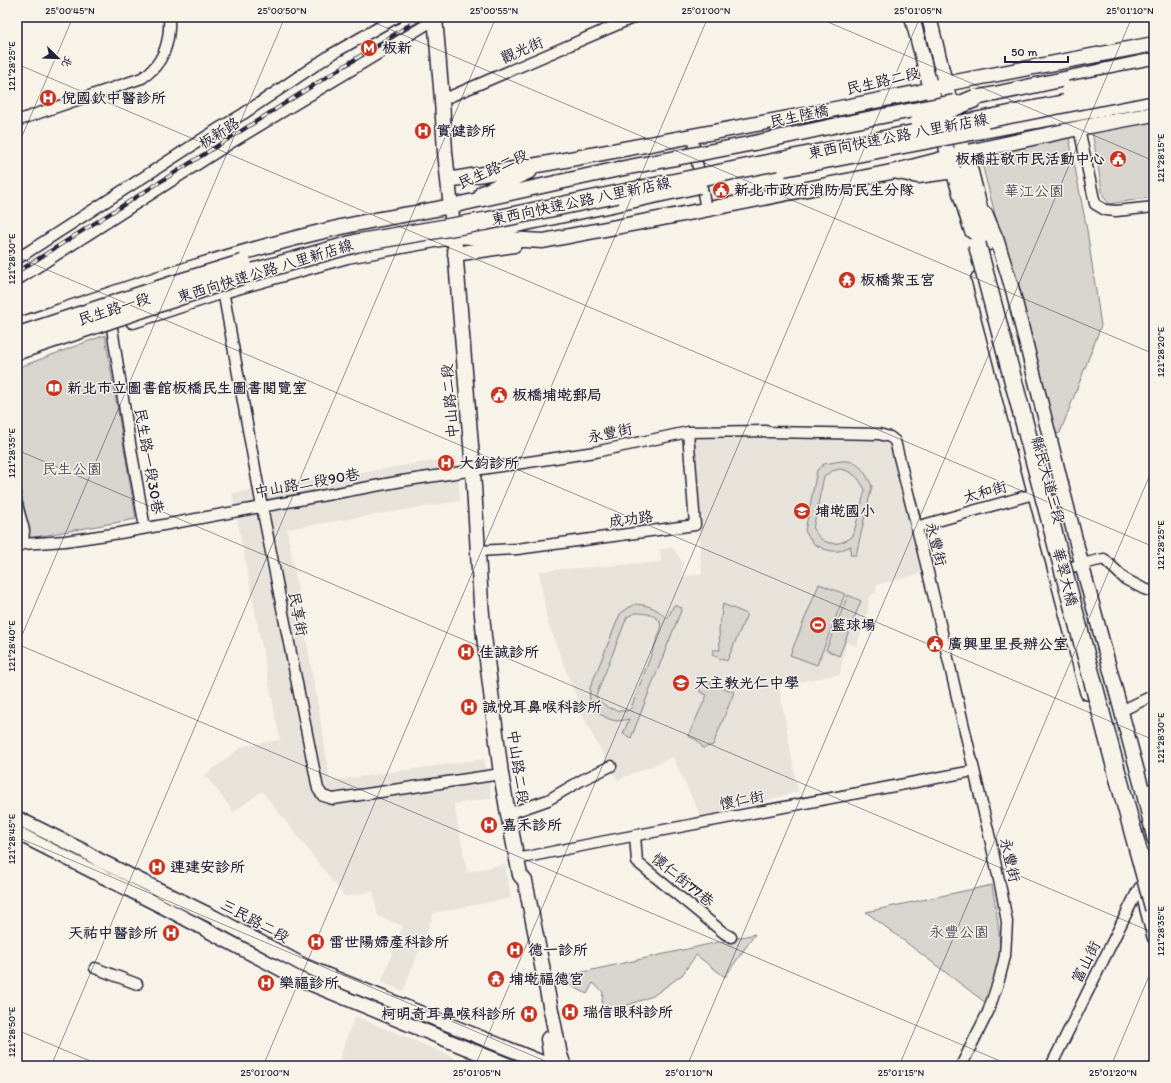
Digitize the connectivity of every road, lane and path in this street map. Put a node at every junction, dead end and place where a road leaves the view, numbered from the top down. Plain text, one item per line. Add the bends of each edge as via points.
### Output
1 (169, 17) edge
2 (397, 17) edge
3 (635, 17) edge
4 (912, 17) edge
5 (929, 17) edge
6 (436, 18) edge
7 (1154, 44) edge
8 (1154, 60) edge
9 (1154, 74) edge
10 (945, 84) junction
11 (1154, 86) edge
12 (930, 88) junction
13 (976, 98) junction
14 (1154, 99) edge
15 (442, 100) junction
16 (1154, 114) edge
17 (17, 121) edge
18 (947, 121) junction
19 (918, 127) junction
20 (1080, 128) junction
21 (982, 131) junction
22 (692, 136) junction
23 (964, 153) junction
24 (948, 157) junction
25 (549, 163) junction
26 (896, 171) junction
27 (960, 172) junction
28 (448, 180) junction
29 (450, 206) junction
30 (1154, 207) edge
31 (706, 209) junction
32 (454, 236) junction
33 (543, 241) junction
34 (982, 243) junction
35 (455, 254) junction
36 (17, 259) edge
37 (218, 259) junction
38 (17, 280) edge
39 (223, 291) junction
40 (17, 326) edge
41 (112, 328) junction
42 (17, 336) edge
43 (17, 350) edge
44 (17, 359) edge
45 (688, 432) junction
46 (473, 470) junction
47 (1062, 486) junction
48 (1034, 494) junction
49 (17, 505) edge
50 (262, 507) junction
51 (916, 527) junction
52 (146, 528) junction
53 (20, 546) edge
54 (478, 551) junction
55 (1082, 564) junction
56 (1055, 573) junction
57 (1154, 592) edge
58 (1154, 695) edge
59 (1121, 711) junction
60 (611, 766) dead end
61 (973, 771) junction
62 (501, 774) junction
63 (1148, 790) edge
64 (508, 814) junction
65 (17, 818) edge
66 (17, 833) edge
67 (635, 835) junction
68 (1154, 839) edge
69 (517, 859) junction
70 (1154, 867) edge
71 (520, 876) junction
72 (1154, 878) edge
73 (1140, 887) junction
74 (1154, 909) edge
75 (731, 937) dead end
76 (1154, 937) edge
77 (95, 968) dead end
78 (137, 984) dead end
79 (511, 1066) edge
80 (551, 1066) edge
81 (564, 1066) edge
82 (961, 1066) edge
83 (1051, 1066) edge

1 - 17 street via 167,45 152,71 142,78
2 - 36 street, 板新路 via 332,54
3 - 15 street, 觀光街
4 - 12 main road
5 - 10 main road
6 - 15 main road, 中山路二段
6 - 38 street, 板新路 via 229,144
7 - 10 main road, 民生路二段
8 - 13 main road, 民生陸橋
9 - 19 highway, 東西向快速公路 八里新店線, bridge
10 - 12 main road, 民生路二段
10 - 18 main road
11 - 19 highway, 東西向快速公路 八里新店線, bridge
12 - 18 main road
12 - 22 main road, 民生路二段
13 - 19 highway, bridge
13 - 29 main road, 民生陸橋, bridge via 619,169
14 - 21 main road
15 - 28 main road, 中山路二段
16 - 20 main road
18 - 23 main road, 縣民大道三段
18 - 24 main road, 縣民大道三段
19 - 21 highway, bridge
19 - 42 highway, 東西向快速公路 八里新店線, bridge via 352,235 240,264
19 - 43 highway, 東西向快速公路 八里新店線, bridge via 487,221 357,243 243,275
20 - 23 main road
20 - 30 street via 1095,204 1106,210 1116,211
21 - 32 main road, bridge via 760,173
22 - 25 main road, 民生路二段
22 - 31 street
23 - 24 main road
23 - 27 main road, 縣民大道三段
24 - 26 main road
24 - 27 main road, 縣民大道三段
25 - 28 main road, 民生路二段
25 - 29 main road, 民生路二段
26 - 27 main road via 918,176
26 - 31 main road
27 - 34 highway
27 - 47 street, 縣民大道三段 via 996,240 1012,288
27 - 48 street, 縣民大道三段 via 971,247 984,306
28 - 29 main road, 中山路二段
29 - 32 main road, 中山路二段
29 - 37 main road, 民生路一段 via 338,228
31 - 33 main road
32 - 33 main road
32 - 35 main road, 中山路二段
32 - 39 main road, 民生路一段 via 347,256
33 - 35 main road
34 - 70 highway, 華翠大橋
34 - 74 highway, 華翠大橋, bridge
35 - 46 main road, 中山路二段
37 - 39 street, 民享街
37 - 40 main road, 民生路一段
39 - 41 main road, 民生路一段
39 - 50 street, 民享街
41 - 44 main road, 民生路一段
41 - 52 street, 民生路一段30巷
45 - 46 street, 永豐街 via 595,452
45 - 51 street, 永豐街 via 766,431 879,434 890,437 895,441
45 - 54 street, 成功路 via 695,525 517,549
46 - 50 street, 中山路二段90巷
46 - 54 main road, 中山路二段
47 - 48 street, 太和街
47 - 55 street, 縣民大道三段
48 - 51 street, 太和街
48 - 56 street, 縣民大道三段
49 - 53 street via 24,530
50 - 52 street, 中山路二段90巷
50 - 62 street, 民享街 via 318,789 323,796 333,798
51 - 61 street, 永豐街
52 - 53 street, 中山路二段90巷
54 - 62 main road, 中山路二段 via 484,636
55 - 56 street
55 - 57 street via 1104,559 1125,579
55 - 59 street, 縣民大道三段
56 - 73 street, 縣民大道三段
58 - 59 street
59 - 63 street, 縣民大道三段
60 - 64 street via 548,800
61 - 67 street, 懷仁街
61 - 82 street, 永豐街 via 1007,922 1005,956 999,980 988,1012
62 - 64 main road, 中山路二段
63 - 68 street, 縣民大道三段
64 - 69 main road, 中山路二段
65 - 80 street, 三民路二段 via 305,966
66 - 79 street, 三民路二段 via 300,979
67 - 69 street, 懷仁街
67 - 75 street, 懷仁街77巷 via 637,862
69 - 71 main road, 中山路二段
71 - 80 main road, 中山路二段 via 519,883
71 - 81 main road, 中山路二段 via 525,881
72 - 73 street
73 - 76 street, 縣民大道三段
73 - 83 street, 富山街
77 - 78 street

